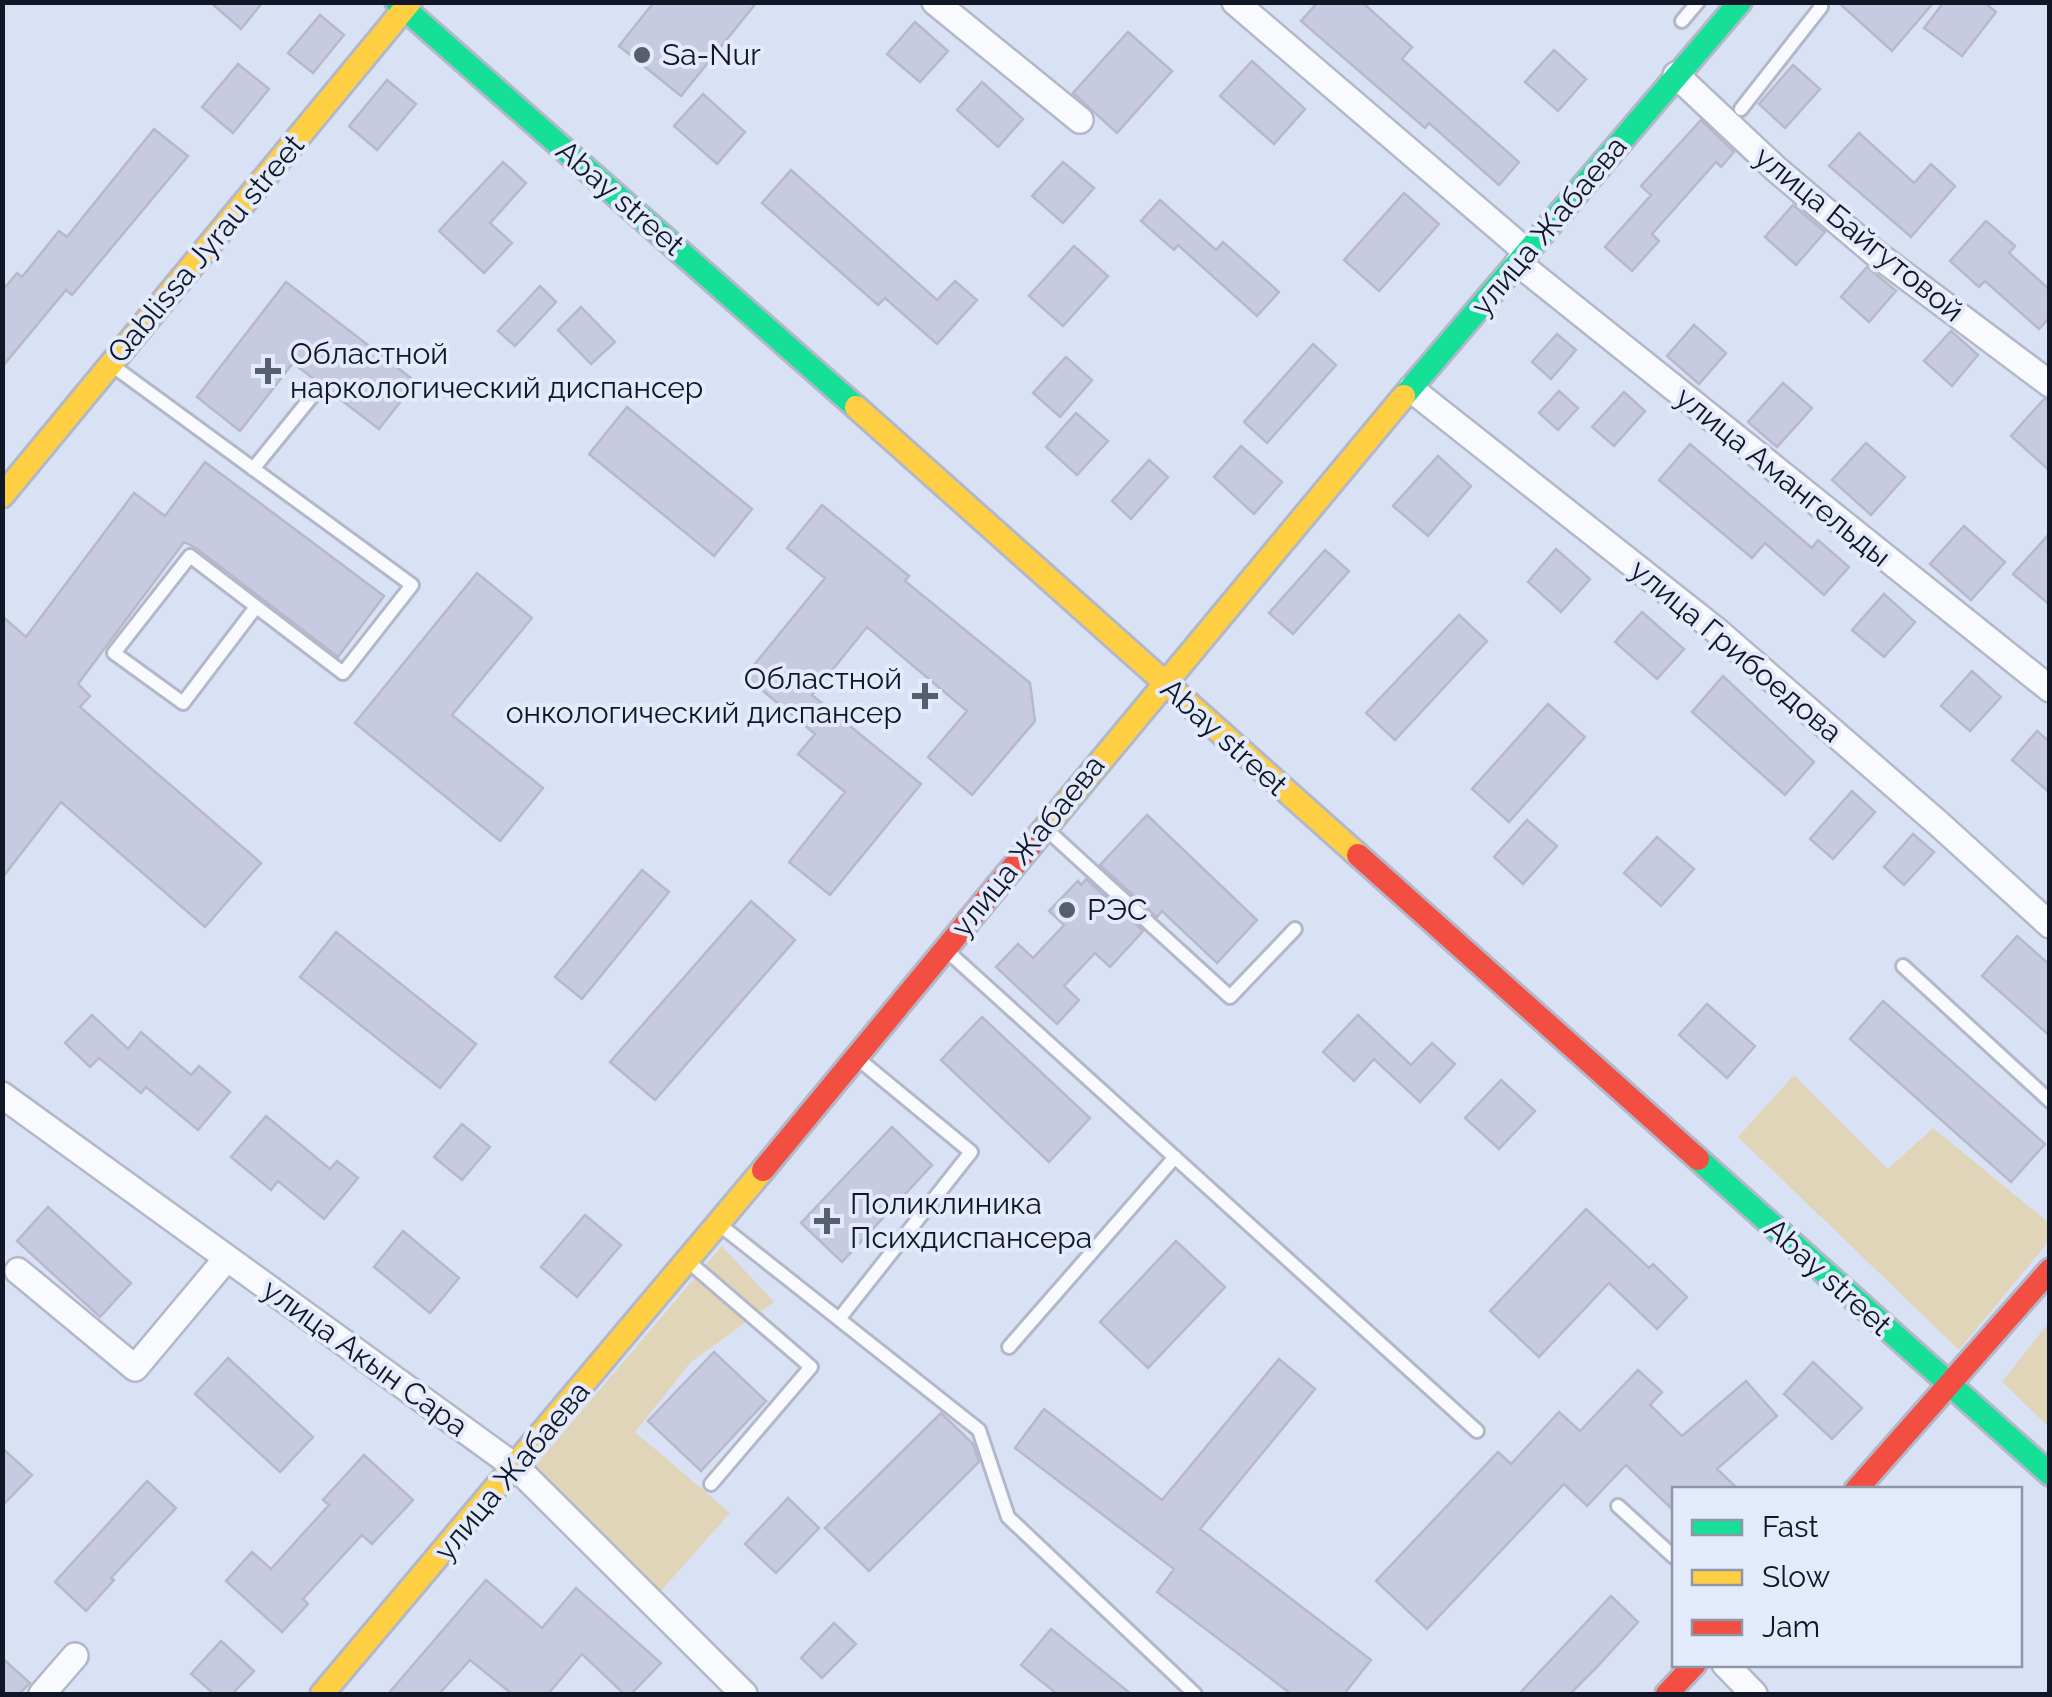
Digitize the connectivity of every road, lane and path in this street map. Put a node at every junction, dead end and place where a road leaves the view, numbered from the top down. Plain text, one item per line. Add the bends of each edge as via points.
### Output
1 (934, 2) edge
2 (1234, 2) edge
3 (1698, 2) edge
4 (1740, 2) edge
5 (1822, 4) edge
6 (404, 5) edge
7 (1682, 21) dead end
8 (1676, 75) junction
9 (1741, 109) dead end
10 (1080, 120) dead end
11 (1522, 258) junction
12 (111, 365) junction
13 (2050, 384) edge
14 (1411, 389) junction
15 (313, 395) dead end
16 (254, 469) junction
17 (2, 496) edge
18 (256, 607) junction
19 (1163, 682) junction
20 (2050, 689) edge
21 (1044, 827) junction
22 (2050, 925) edge
23 (1294, 929) dead end
24 (944, 948) junction
25 (1903, 966) dead end
26 (856, 1056) junction
27 (2, 1095) edge
28 (2050, 1100) edge
29 (1175, 1157) junction
30 (718, 1224) junction
31 (228, 1258) junction
32 (687, 1260) junction
33 (2050, 1270) edge
34 (18, 1271) dead end
35 (839, 1319) junction
36 (1010, 1348) dead end
37 (1950, 1386) junction
38 (1477, 1432) dead end
39 (517, 1468) junction
40 (2050, 1474) edge
41 (711, 1484) dead end
42 (1859, 1487) edge
43 (1618, 1506) dead end
44 (1672, 1555) edge
45 (75, 1656) dead end
46 (1692, 1667) edge
47 (1728, 1667) edge
48 (42, 1694) edge
49 (322, 1694) edge
50 (744, 1694) edge
51 (1196, 1694) edge
52 (1668, 1694) edge
53 (1754, 1694) edge

1 - 10 street
2 - 11 street, улица Амангельды
3 - 7 lane
4 - 8 street, улица Жабаева
5 - 9 lane
6 - 12 street, Qablissa Jyrau street
6 - 19 street, Abay street
8 - 11 street, улица Жабаева
8 - 13 street, улица Байгутовой via 1875,254
11 - 14 street, улица Жабаева
11 - 20 street, улица Амангельды
12 - 16 lane
12 - 17 street, Qablissa Jyrau street
14 - 19 street, улица Жабаева
14 - 22 street, улица Грибоедова via 1717,630
15 - 16 lane
16 - 18 lane via 412,586 343,673
18 - 18 lane via 190,556 114,654 182,703
19 - 21 street, улица Жабаева
19 - 37 street, Abay street
21 - 23 lane via 1230,997
21 - 24 street, улица Жабаева
24 - 26 street, улица Жабаева
24 - 29 lane
25 - 28 lane
26 - 30 street, улица Жабаева
26 - 35 lane via 970,1152
27 - 31 street, улица Акын Сара
29 - 36 lane
29 - 38 lane
30 - 32 street, улица Жабаева
30 - 35 lane
31 - 34 street via 135,1368
31 - 39 street, улица Акын Сара
32 - 39 street, улица Жабаева
32 - 41 lane via 811,1367
33 - 37 street
35 - 51 lane via 980,1430 1008,1517
37 - 40 street, Abay street
37 - 42 street
39 - 49 street, улица Жабаева
39 - 50 street, улица Акын Сара
43 - 44 lane
45 - 48 street
46 - 52 street
47 - 53 street

